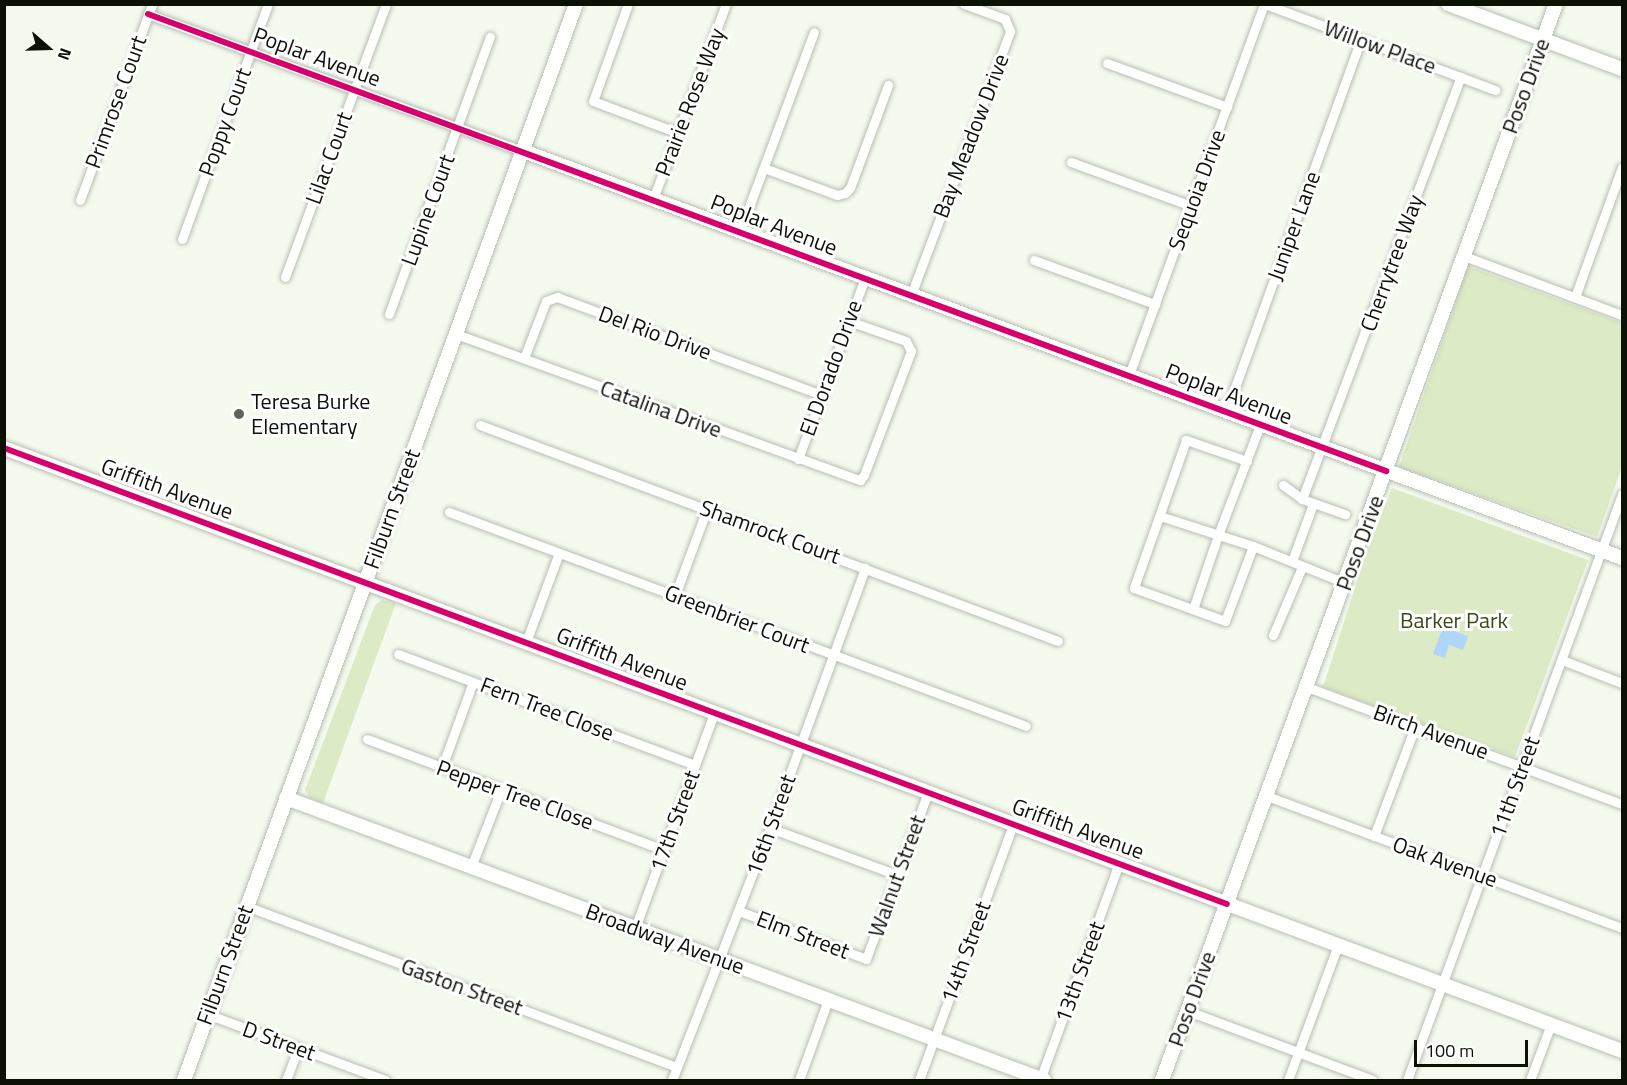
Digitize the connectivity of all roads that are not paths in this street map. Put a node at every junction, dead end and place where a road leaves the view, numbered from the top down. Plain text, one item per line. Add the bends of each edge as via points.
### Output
1 (268, 4) edge
2 (386, 4) edge
3 (576, 4) edge
4 (628, 4) edge
5 (726, 4) edge
6 (964, 4) edge
7 (1264, 4) edge
8 (1448, 4) edge
9 (1556, 4) edge
10 (150, 9) edge
11 (813, 32) dead end
12 (490, 37) dead end
13 (1361, 40) junction
14 (1543, 40) junction
15 (250, 52) junction
16 (1107, 63) dead end
17 (1623, 69) edge
18 (1461, 77) junction
19 (888, 85) dead end
20 (354, 90) junction
21 (1495, 90) dead end
22 (1227, 107) junction
23 (458, 128) junction
24 (678, 133) junction
25 (523, 151) junction
26 (1071, 162) dead end
27 (1623, 167) edge
28 (764, 168) junction
29 (1618, 194) edge
30 (654, 199) junction
31 (81, 200) dead end
32 (1191, 206) junction
33 (740, 231) junction
34 (182, 239) dead end
35 (1464, 256) junction
36 (1034, 260) dead end
37 (285, 277) dead end
38 (865, 278) junction
39 (911, 295) junction
40 (1575, 297) junction
41 (1155, 304) junction
42 (389, 314) dead end
43 (1623, 315) edge
44 (849, 321) junction
45 (456, 334) junction
46 (524, 358) junction
47 (1129, 375) junction
48 (822, 395) junction
49 (1226, 412) junction
50 (480, 425) dead end
51 (1260, 425) junction
52 (4, 448) edge
53 (1324, 448) junction
54 (798, 459) junction
55 (1247, 461) junction
56 (1386, 471) junction
57 (1283, 485) dead end
58 (1623, 494) edge
59 (1302, 499) junction
60 (1313, 504) junction
61 (707, 509) junction
62 (449, 512) dead end
63 (1345, 514) dead end
64 (1160, 516) junction
65 (1218, 535) junction
66 (1253, 546) junction
67 (1602, 550) junction
68 (560, 553) junction
69 (1623, 558) edge
70 (1292, 561) junction
71 (1302, 567) junction
72 (866, 568) junction
73 (365, 582) junction
74 (1345, 583) junction
75 (675, 596) junction
76 (1193, 609) junction
77 (1273, 635) dead end
78 (1058, 641) dead end
79 (526, 642) junction
80 (398, 654) dead end
81 (834, 656) junction
82 (1562, 660) junction
83 (473, 682) junction
84 (1623, 682) edge
85 (1306, 687) junction
86 (714, 712) junction
87 (1026, 726) dead end
88 (1415, 727) junction
89 (367, 739) dead end
90 (801, 743) junction
91 (695, 765) junction
92 (1523, 766) junction
93 (442, 767) junction
94 (501, 790) junction
95 (928, 792) junction
96 (1267, 796) junction
97 (286, 798) junction
98 (1623, 804) edge
99 (1013, 824) junction
100 (770, 828) junction
101 (1374, 836) junction
102 (664, 850) junction
103 (1119, 863) junction
104 (471, 867) junction
105 (897, 875) junction
106 (1482, 876) junction
107 (1227, 903) junction
108 (246, 906) junction
109 (739, 911) junction
110 (635, 928) junction
111 (1623, 928) edge
112 (1338, 945) junction
113 (866, 959) joint
114 (720, 960) junction
115 (1443, 984) junction
116 (828, 1000) junction
117 (1188, 1011) junction
118 (207, 1014) junction
119 (1551, 1024) junction
120 (934, 1040) junction
121 (298, 1048) junction
122 (1623, 1050) edge
123 (1298, 1053) junction
124 (677, 1067) junction
125 (184, 1080) edge
126 (286, 1080) edge
127 (383, 1080) edge
128 (672, 1080) edge
129 (798, 1080) edge
130 (919, 1080) edge
131 (1041, 1080) edge
132 (1162, 1080) edge
133 (1288, 1080) edge
134 (1373, 1080) edge
135 (1407, 1080) edge
136 (1530, 1080) edge

1 - 15 street, Poppy Court
2 - 20 street, Lilac Court
3 - 25 street, Filburn Street
4 - 24 street via 594,101
5 - 24 street, Prairie Rose Way
6 - 39 street, Bay Meadow Drive via 1005,19 1010,31
7 - 13 street, Willow Place
7 - 22 street, Sequoia Drive
8 - 14 street
9 - 14 street, Poso Drive
10 - 15 street, Poplar Avenue
10 - 31 street, Primrose Court
11 - 28 street
12 - 23 street, Lupine Court
13 - 18 street, Willow Place
13 - 49 street, Juniper Lane
14 - 17 street
14 - 35 street, Poso Drive
15 - 20 street, Poplar Avenue
15 - 34 street, Poppy Court
16 - 22 street
18 - 21 street, Willow Place
18 - 53 street, Cherrytree Way
19 - 28 street via 845,193 837,195
20 - 23 street, Poplar Avenue
20 - 37 street, Lilac Court
22 - 32 street, Sequoia Drive
23 - 25 street, Poplar Avenue
23 - 42 street, Lupine Court
24 - 30 street, Prairie Rose Way
25 - 30 street, Poplar Avenue
25 - 45 street, Filburn Street
26 - 32 street
27 - 29 street
28 - 33 street
29 - 40 street
30 - 33 street, Poplar Avenue
32 - 41 street, Sequoia Drive
33 - 38 street, Poplar Avenue
35 - 40 street
35 - 56 street, Poso Drive
36 - 41 street
38 - 39 street, Poplar Avenue
38 - 44 street, El Dorado Drive
39 - 47 street, Poplar Avenue
40 - 43 street
41 - 47 street, Sequoia Drive
44 - 48 street, El Dorado Drive
44 - 54 street, Catalina Drive via 906,341 910,351 860,480
45 - 46 street, Catalina Drive
45 - 73 street, Filburn Street
46 - 48 street, Del Rio Drive via 546,301 556,297
46 - 54 street, Catalina Drive
47 - 49 street, Poplar Avenue
48 - 54 street, El Dorado Drive
49 - 51 street, Poplar Avenue
50 - 61 street, Shamrock Court
51 - 53 street, Poplar Avenue
51 - 55 street
52 - 73 street, Griffith Avenue
53 - 56 street, Poplar Avenue
53 - 59 street, Cherrytree Way
55 - 64 street via 1186,440
55 - 65 street
56 - 67 street, Poplar Avenue
56 - 74 street, Poso Drive
57 - 59 street
58 - 67 street, 11th Street
59 - 60 street
60 - 63 street
60 - 70 street
61 - 72 street, Shamrock Court
61 - 75 street
62 - 68 street, Greenbrier Court
64 - 65 street
64 - 76 street via 1134,588
65 - 66 street
65 - 76 street
66 - 70 street
66 - 76 street via 1226,621
67 - 69 street, Poplar Avenue
67 - 82 street, 11th Street
68 - 75 street, Greenbrier Court
68 - 79 street
70 - 71 street
71 - 74 street
71 - 77 street
72 - 78 street, Shamrock Court
72 - 81 street, 16th Street
73 - 79 street, Griffith Avenue
73 - 97 street, Filburn Street
74 - 85 street, Poso Drive
75 - 81 street, Greenbrier Court
79 - 86 street, Griffith Avenue
80 - 83 street, Fern Tree Close
81 - 87 street, Greenbrier Court
81 - 90 street, 16th Street
82 - 84 street
82 - 92 street, 11th Street
83 - 91 street, Fern Tree Close
83 - 93 street
85 - 88 street, Birch Avenue
85 - 96 street, Poso Drive
86 - 90 street, Griffith Avenue
86 - 91 street, 17th Street
88 - 92 street, Birch Avenue
88 - 101 street
89 - 93 street, Pepper Tree Close
90 - 95 street, Griffith Avenue
90 - 100 street, 16th Street
91 - 102 street, 17th Street
92 - 98 street, Birch Avenue
92 - 106 street, 11th Street
93 - 94 street, Pepper Tree Close
94 - 102 street, Pepper Tree Close
94 - 104 street
95 - 99 street, Griffith Avenue
95 - 105 street, Walnut Street
96 - 101 street, Oak Avenue
96 - 107 street, Poso Drive
97 - 104 street, Broadway Avenue
97 - 108 street, Filburn Street
99 - 103 street, Griffith Avenue
99 - 120 street, 14th Street
100 - 105 street
100 - 109 street, 16th Street
101 - 106 street, Oak Avenue
102 - 110 street, 17th Street
103 - 107 street, Griffith Avenue
103 - 131 street, 13th Street
104 - 110 street, Broadway Avenue
105 - 113 street, Walnut Street
106 - 111 street, Oak Avenue
106 - 115 street, 11th Street
107 - 112 street, Griffith Avenue
107 - 117 street, Poso Drive
108 - 118 street, Filburn Street
108 - 124 street, Gaston Street
109 - 113 street, Elm Street
109 - 114 street, 16th Street
110 - 114 street, Broadway Avenue
112 - 115 street, Griffith Avenue
112 - 123 street
114 - 116 street, Broadway Avenue
114 - 124 street, 16th Street
115 - 119 street, Griffith Avenue
115 - 135 street, 11th Street
116 - 120 street, Broadway Avenue
116 - 129 street
117 - 123 street
117 - 132 street, Poso Drive
118 - 121 street, D Street
118 - 125 street, Filburn Street
119 - 122 street, Griffith Avenue
119 - 136 street
120 - 130 street, 14th Street
120 - 131 street, Broadway Avenue
121 - 126 street
121 - 127 street, D Street
123 - 133 street
123 - 134 street
124 - 128 street, 16th Street

